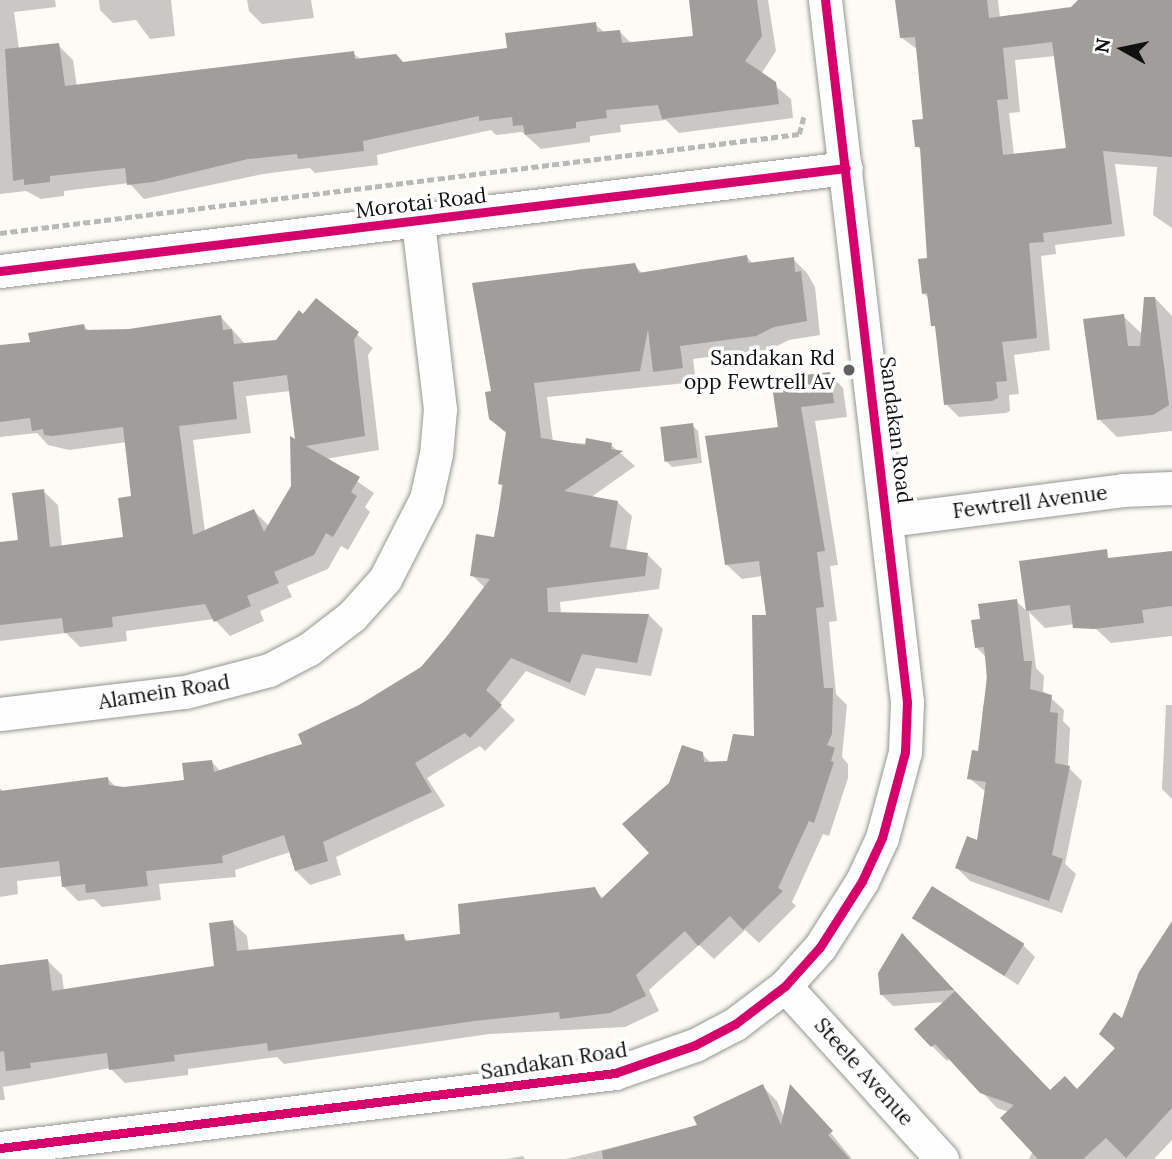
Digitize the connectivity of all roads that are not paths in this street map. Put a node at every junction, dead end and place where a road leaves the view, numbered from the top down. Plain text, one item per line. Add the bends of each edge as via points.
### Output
1 (825, 0) edge
2 (846, 168) junction
3 (418, 221) junction
4 (0, 271) edge
5 (1172, 488) edge
6 (889, 520) junction
7 (0, 714) edge
8 (785, 986) junction
9 (0, 1149) edge
10 (942, 1159) edge

1 - 2 street, Sandakan Road
2 - 3 street, Morotai Road
2 - 6 street, Sandakan Road
3 - 4 street, Morotai Road
3 - 7 street, Alamein Road via 440,409 436,454 426,499 385,579 341,624 309,649 269,670 186,692
5 - 6 street, Fewtrell Avenue
6 - 8 street, Sandakan Road via 907,702 896,797 882,838 845,911
8 - 9 street, Sandakan Road via 735,1024 695,1045 615,1073
8 - 10 street, Steele Avenue

